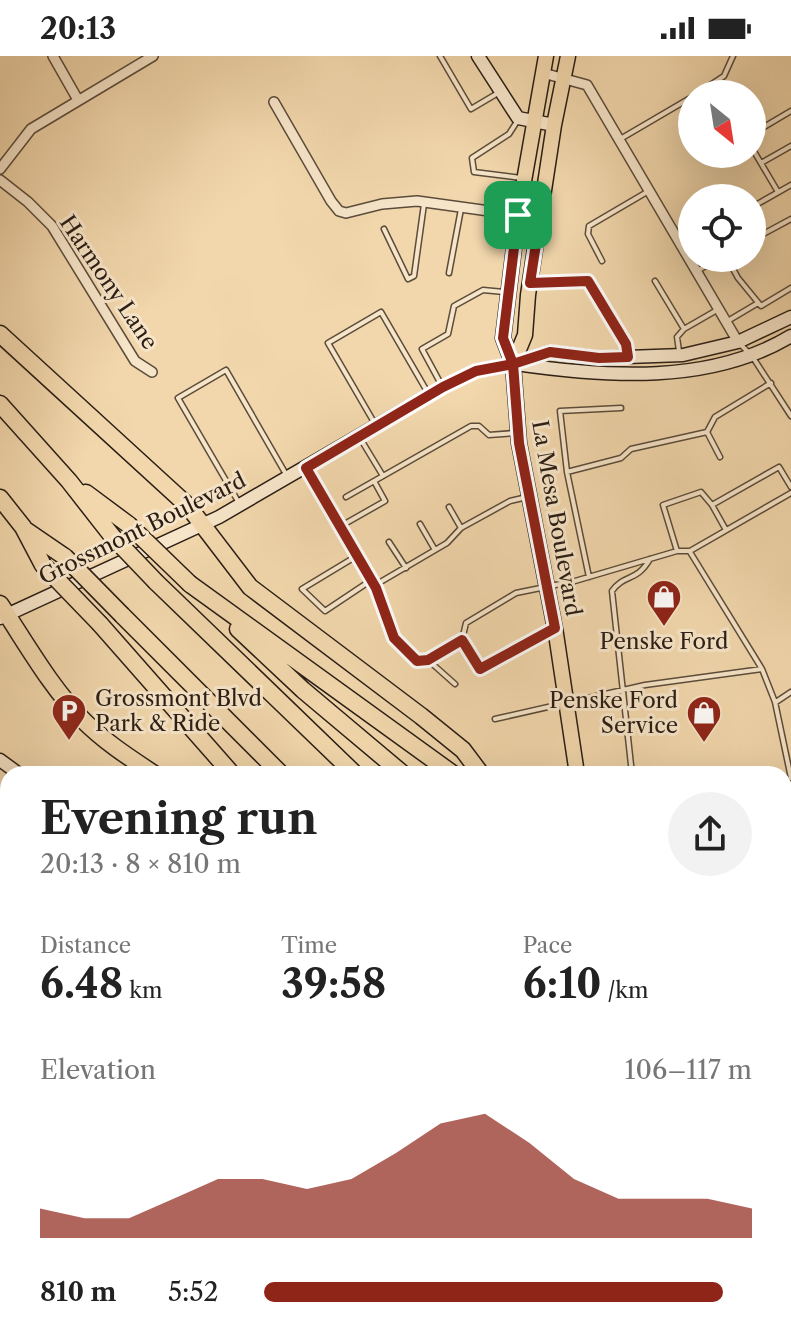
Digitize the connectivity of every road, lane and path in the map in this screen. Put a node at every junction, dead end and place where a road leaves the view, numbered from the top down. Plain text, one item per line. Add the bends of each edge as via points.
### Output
1 (53, 56) edge
2 (153, 56) edge
3 (440, 56) edge
4 (478, 56) edge
5 (546, 56) edge
6 (568, 56) edge
7 (733, 56) edge
8 (543, 73) junction
9 (565, 77) junction
10 (718, 80) edge
11 (500, 92) junction
12 (78, 100) junction
13 (274, 102) dead end
14 (678, 105) edge
15 (791, 111) edge
16 (526, 120) junction
17 (554, 125) junction
18 (766, 126) edge
19 (619, 140) junction
20 (791, 146) edge
21 (766, 160) edge
22 (764, 168) edge
23 (0, 169) edge
24 (524, 178) junction
25 (0, 180) edge
26 (791, 185) edge
27 (649, 191) junction
28 (778, 192) junction
29 (766, 199) edge
30 (425, 202) junction
31 (461, 207) junction
32 (518, 215) junction
33 (540, 218) junction
34 (791, 219) edge
35 (384, 229) dead end
36 (678, 232) edge
37 (766, 232) edge
38 (602, 261) dead end
39 (697, 272) edge
40 (735, 272) edge
41 (449, 273) dead end
42 (655, 281) dead end
43 (530, 283) junction
44 (791, 288) edge
45 (507, 292) junction
46 (758, 303) junction
47 (719, 309) junction
48 (791, 317) edge
49 (726, 322) junction
50 (684, 329) junction
51 (0, 334) edge
52 (791, 336) edge
53 (738, 342) junction
54 (680, 355) junction
55 (752, 356) junction
56 (628, 357) junction
57 (513, 364) junction
58 (152, 372) dead end
59 (771, 383) junction
60 (443, 387) junction
61 (429, 394) junction
62 (0, 404) edge
63 (621, 408) dead end
64 (791, 416) edge
65 (376, 426) junction
66 (707, 432) junction
67 (518, 433) junction
68 (359, 436) junction
69 (720, 457) dead end
70 (306, 468) junction
71 (567, 472) junction
72 (383, 476) junction
73 (288, 478) junction
74 (69, 481) junction
75 (374, 481) junction
76 (791, 487) edge
77 (791, 493) edge
78 (529, 496) junction
79 (346, 497) dead end
80 (0, 498) edge
81 (240, 505) junction
82 (712, 505) junction
83 (449, 507) dead end
84 (420, 524) dead end
85 (203, 525) junction
86 (23, 527) junction
87 (340, 527) junction
88 (461, 528) junction
89 (726, 530) junction
90 (389, 542) dead end
91 (435, 550) junction
92 (677, 551) junction
93 (690, 551) junction
94 (357, 556) junction
95 (650, 559) junction
96 (406, 568) junction
97 (589, 577) junction
98 (372, 583) junction
99 (190, 584) junction
100 (547, 586) junction
101 (2, 612) edge
102 (555, 628) junction
103 (394, 638) joint
104 (462, 640) junction
105 (428, 660) junction
106 (762, 669) junction
107 (455, 684) dead end
108 (624, 690) junction
109 (791, 692) edge
110 (775, 702) junction
111 (566, 703) junction
112 (495, 719) dead end
113 (142, 766) edge
114 (225, 766) edge
115 (273, 766) edge
116 (347, 766) edge
117 (393, 766) edge
118 (441, 766) edge
119 (475, 766) edge
120 (576, 766) edge
121 (631, 766) edge
122 (788, 766) edge

1 - 12 street
2 - 12 street
3 - 11 lane via 471,109
4 - 11 main road
5 - 8 main road, La Mesa Boulevard
6 - 9 main road, La Mesa Boulevard
7 - 10 lane
8 - 9 street
8 - 16 main road, La Mesa Boulevard
9 - 17 main road, La Mesa Boulevard
9 - 19 street via 587,85
11 - 16 main road
12 - 23 street via 31,129
13 - 30 street via 339,211
14 - 19 lane
15 - 18 lane
16 - 17 main road
16 - 24 main road, La Mesa Boulevard
16 - 24 lane via 472,158 474,172
17 - 33 main road, La Mesa Boulevard
19 - 27 street
20 - 21 lane
22 - 28 lane
24 - 32 main road, La Mesa Boulevard
25 - 58 street, Harmony Lane via 52,226 135,361
26 - 28 lane
27 - 36 street
27 - 38 lane via 589,226
28 - 29 lane
30 - 31 street
30 - 35 lane via 414,276 408,279
31 - 32 street
31 - 41 lane
32 - 33 street
32 - 45 main road, La Mesa Boulevard
33 - 43 main road, La Mesa Boulevard
34 - 37 lane
39 - 47 street
40 - 46 lane
42 - 50 lane
43 - 56 lane via 588,281 626,344
43 - 57 main road, La Mesa Boulevard via 525,335
44 - 46 lane
45 - 57 main road, La Mesa Boulevard via 503,338
45 - 60 lane via 483,290 454,306 448,334 422,349
46 - 49 lane
47 - 49 street
47 - 50 lane
48 - 53 main road, Grossmont Boulevard
49 - 53 street
50 - 54 lane via 677,337
51 - 85 highway
52 - 55 main road, Grossmont Boulevard
53 - 54 main road, Grossmont Boulevard
53 - 55 lane
54 - 56 main road, Grossmont Boulevard
55 - 57 main road, Grossmont Boulevard via 639,373
55 - 59 lane
56 - 57 main road, Grossmont Boulevard via 550,352
57 - 60 main road, Grossmont Boulevard via 476,371
57 - 67 main road, La Mesa Boulevard
59 - 64 lane
59 - 66 lane via 715,417
60 - 61 main road, Grossmont Boulevard
61 - 65 main road, Grossmont Boulevard
61 - 65 lane via 381,312 328,343
62 - 74 highway
63 - 71 lane via 560,411
65 - 68 main road, Grossmont Boulevard
66 - 69 lane
66 - 71 lane via 631,449 621,458
67 - 72 lane via 489,435 471,426
67 - 78 main road, La Mesa Boulevard
68 - 70 main road, Grossmont Boulevard
68 - 72 lane
70 - 73 main road, Grossmont Boulevard
70 - 87 street
71 - 97 lane
72 - 75 lane
73 - 81 main road, Grossmont Boulevard
73 - 81 lane via 226,370 178,398
74 - 99 highway, bridge via 129,525
74 - 116 highway, bridge via 156,582
75 - 79 lane
75 - 87 lane via 385,501
76 - 82 lane via 779,467
77 - 89 lane
78 - 88 lane
78 - 100 main road, La Mesa Boulevard
80 - 86 highway
81 - 85 main road, Grossmont Boulevard
82 - 89 lane
82 - 92 lane via 701,492 663,505
83 - 88 lane
84 - 91 lane
85 - 101 main road, Grossmont Boulevard
85 - 119 highway via 250,587 421,716
86 - 114 highway, bridge via 43,565
86 - 115 highway, bridge via 65,557
87 - 94 street
88 - 91 lane
89 - 93 lane
90 - 96 lane
91 - 96 lane
92 - 93 lane
92 - 95 lane
93 - 106 lane
94 - 98 street
94 - 98 lane via 302,589 325,611
95 - 97 lane
95 - 108 lane via 641,575 618,583 612,591
96 - 98 lane
97 - 100 lane
98 - 103 street
99 - 117 highway
99 - 118 highway
100 - 102 main road, La Mesa Boulevard
100 - 104 lane via 516,593 466,623
101 - 113 highway via 83,720
102 - 104 lane via 480,669
102 - 111 main road, La Mesa Boulevard
103 - 105 lane via 417,661
104 - 105 lane
105 - 107 lane
106 - 108 lane
106 - 110 lane
108 - 111 lane
108 - 121 lane
109 - 110 lane
110 - 122 lane
111 - 112 lane
111 - 120 main road, La Mesa Boulevard

